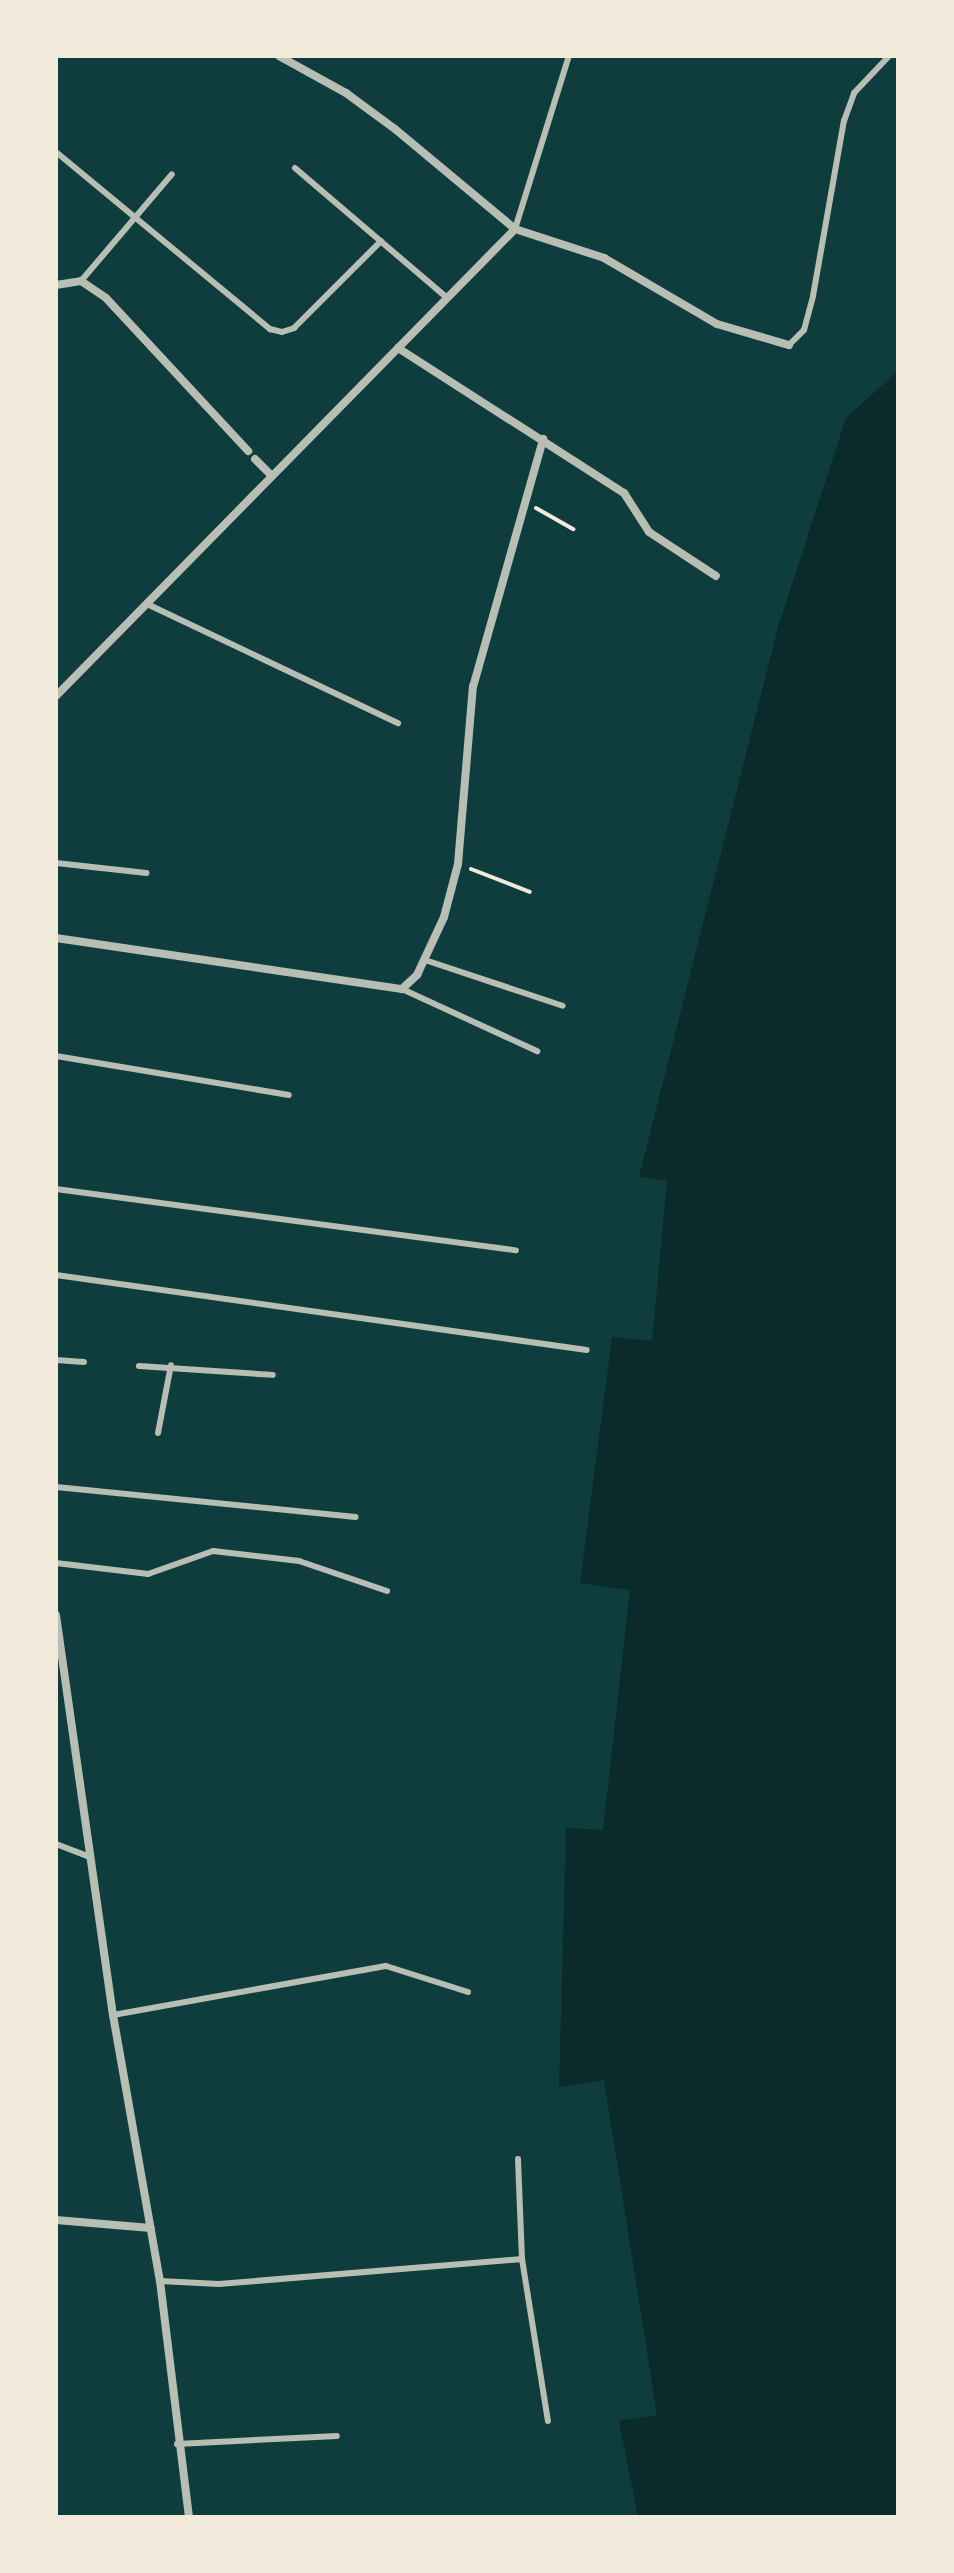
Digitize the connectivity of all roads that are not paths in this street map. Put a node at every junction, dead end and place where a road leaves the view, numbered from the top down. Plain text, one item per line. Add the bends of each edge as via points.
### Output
1 (279, 56) edge
2 (569, 56) edge
3 (889, 56) edge
4 (56, 152) edge
5 (295, 168) dead end
6 (172, 174) dead end
7 (136, 218) junction
8 (515, 229) junction
9 (381, 241) junction
10 (81, 281) junction
11 (56, 285) edge
12 (447, 298) junction
13 (789, 345) joint
14 (398, 348) junction
15 (543, 439) junction
16 (272, 476) junction
17 (716, 576) dead end
18 (147, 604) junction
19 (56, 696) edge
20 (398, 723) dead end
21 (56, 863) edge
22 (146, 873) dead end
23 (56, 938) edge
24 (425, 960) junction
25 (402, 989) junction
26 (563, 1006) dead end
27 (537, 1051) dead end
28 (56, 1056) edge
29 (289, 1095) dead end
30 (56, 1189) edge
31 (516, 1250) dead end
32 (56, 1275) edge
33 (587, 1350) dead end
34 (56, 1360) edge
35 (84, 1362) dead end
36 (171, 1365) junction
37 (139, 1366) dead end
38 (273, 1375) dead end
39 (158, 1433) dead end
40 (56, 1487) edge
41 (355, 1517) dead end
42 (56, 1563) edge
43 (387, 1591) dead end
44 (56, 1615) edge
45 (56, 1844) edge
46 (90, 1857) junction
47 (468, 1992) dead end
48 (113, 2015) junction
49 (518, 2159) dead end
50 (56, 2220) edge
51 (151, 2228) junction
52 (522, 2259) junction
53 (160, 2281) junction
54 (548, 2421) dead end
55 (337, 2436) dead end
56 (177, 2444) junction
57 (189, 2517) edge

1 - 8 street via 346,93
2 - 8 lane
3 - 13 lane via 854,93 844,121 813,296 804,330
4 - 7 lane
5 - 9 lane
6 - 7 lane
7 - 9 lane via 270,329 282,332 294,328
7 - 10 lane
8 - 12 street
8 - 13 street via 604,258 717,324
9 - 12 lane
10 - 11 street
10 - 16 street via 106,298
12 - 14 street
14 - 15 street
14 - 16 street
15 - 17 street via 624,493 649,532
15 - 24 street via 473,687 458,864
16 - 18 street
18 - 19 street
18 - 20 lane
21 - 22 lane
23 - 25 street
24 - 25 street
24 - 26 lane
25 - 27 lane
28 - 29 lane
30 - 31 lane
32 - 33 lane
34 - 35 lane
36 - 37 lane
36 - 38 lane
36 - 39 lane
40 - 41 lane
42 - 43 lane via 148,1574 213,1551 309,1563
44 - 46 street
45 - 46 lane
46 - 48 street
47 - 48 lane via 386,1966
48 - 51 street
49 - 52 lane
50 - 51 street
51 - 53 street
52 - 53 lane via 219,2284
52 - 54 lane
53 - 56 street
55 - 56 lane
56 - 57 street

